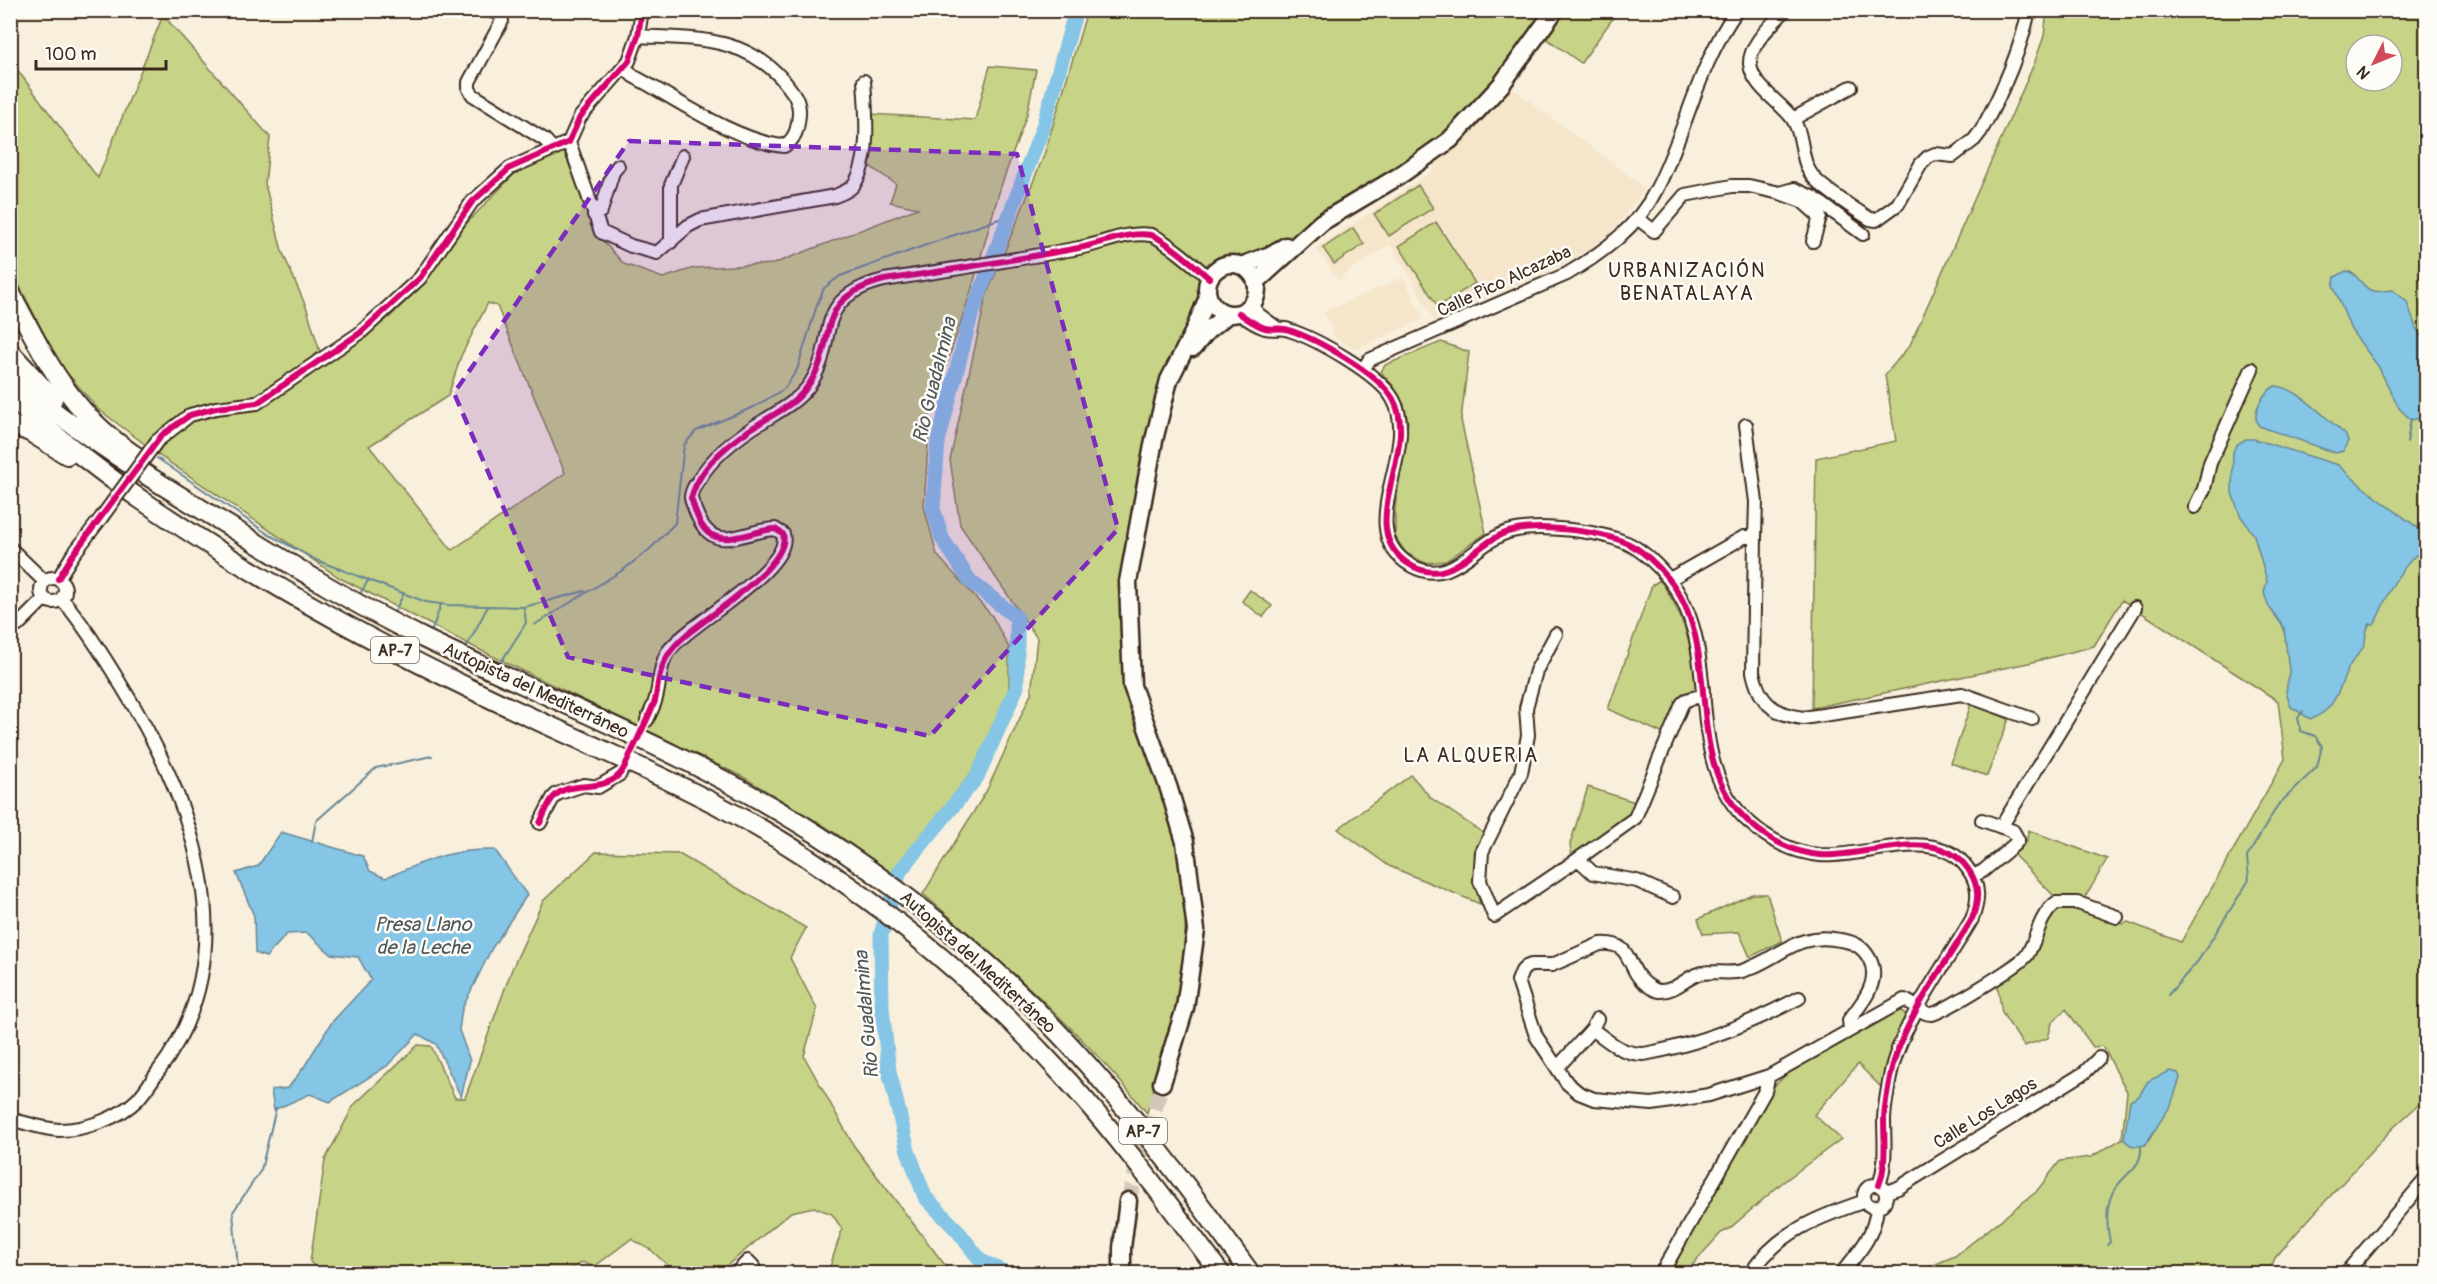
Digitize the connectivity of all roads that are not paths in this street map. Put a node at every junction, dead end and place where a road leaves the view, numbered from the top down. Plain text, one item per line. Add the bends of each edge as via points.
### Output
1 (488, 10) edge
2 (642, 10) edge
3 (1555, 10) edge
4 (1737, 10) edge
5 (1785, 10) edge
6 (2029, 10) edge
7 (638, 36) junction
8 (625, 66) junction
9 (864, 81) dead end
10 (1851, 87) dead end
11 (1793, 119) junction
12 (569, 142) junction
13 (553, 148) junction
14 (683, 156) dead end
15 (618, 166) dead end
16 (1780, 193) junction
17 (594, 215) junction
18 (1637, 218) junction
19 (1307, 234) junction
20 (1863, 234) dead end
21 (1813, 241) dead end
22 (671, 242) junction
23 (1241, 266) junction
24 (1209, 279) junction
25 (1256, 282) junction
26 (10, 291) edge
27 (1208, 297) junction
28 (1239, 311) junction
29 (14, 363) edge
30 (1364, 369) junction
31 (2252, 369) dead end
32 (11, 399) edge
33 (1163, 405) junction
34 (10, 424) edge
35 (1746, 426) dead end
36 (141, 500) junction
37 (2195, 507) dead end
38 (1755, 537) junction
39 (10, 548) edge
40 (300, 570) junction
41 (58, 579) junction
42 (1670, 579) junction
43 (44, 581) junction
44 (44, 599) junction
45 (62, 599) junction
46 (2135, 608) dead end
47 (10, 630) edge
48 (1556, 634) dead end
49 (1704, 695) junction
50 (2032, 719) dead end
51 (647, 720) tunnel mouth
52 (620, 774) tunnel mouth
53 (1982, 820) dead end
54 (540, 823) dead end
55 (2001, 827) junction
56 (1578, 860) junction
57 (1973, 876) junction
58 (1673, 897) dead end
59 (2117, 917) dead end
60 (1799, 998) dead end
61 (1919, 1008) junction
62 (1850, 1029) junction
63 (2099, 1058) dead end
64 (1557, 1068) junction
65 (1769, 1076) junction
66 (1162, 1083) tunnel mouth
67 (10, 1119) edge
68 (2427, 1179) edge
69 (1882, 1189) junction
70 (1128, 1201) tunnel mouth
71 (1865, 1201) junction
72 (1877, 1208) junction
73 (735, 1274) edge
74 (751, 1274) edge
75 (1122, 1274) edge
76 (1221, 1274) edge
77 (1251, 1274) edge
78 (1661, 1274) edge
79 (1750, 1274) edge
80 (1841, 1274) edge
81 (2345, 1274) edge

1 - 13 street via 500,14 502,21 469,82 469,89
2 - 7 street
3 - 19 main road via 1501,85 1450,140
4 - 18 street, Calle Pico Alcazaba via 1718,39 1656,191
5 - 11 street via 1760,39 1750,63 1757,80
6 - 11 street via 2015,59 1981,131 1953,156 1928,157 1898,204 1876,220 1816,180 1804,161
7 - 8 street
7 - 8 street via 718,41 765,63 797,99 794,138 784,146 767,145 747,137 633,76
8 - 12 street via 580,117
9 - 22 street via 864,160 850,189 836,196 700,220
10 - 11 street
12 - 13 street
12 - 17 street
13 - 41 street, bridge via 510,168 472,202 420,278 360,333 257,403 190,415 162,435
14 - 22 street via 670,185
15 - 17 street via 601,211
16 - 18 street via 1732,186 1685,195 1654,231
16 - 20 street via 1801,190
16 - 21 street via 1802,201 1820,218
17 - 22 street via 601,232 631,246 657,253
18 - 30 street, Calle Pico Alcazaba via 1616,240 1567,274 1370,360
19 - 23 main road
19 - 25 main road
23 - 24 main road via 1226,264
23 - 25 main road
24 - 27 main road
24 - 51 street via 1168,243 1134,234 1082,248 884,280 864,285 847,296 834,311 821,360 808,386 788,408 763,421 707,465 691,498 701,525 709,534 718,538 740,537 775,529 785,540 780,553 765,570 667,653
25 - 28 main road via 1257,290
26 - 40 highway via 58,380 96,426 132,454 238,521
27 - 28 main road via 1215,308
27 - 33 main road via 1169,380
28 - 30 street via 1258,314 1277,328 1293,331
28 - 33 main road via 1207,331 1190,352
29 - 40 highway, Autopista del Mediterráneo / AP-7 via 159,484
30 - 42 street via 1394,400 1398,414 1397,453 1385,525 1390,546 1398,556 1426,572 1443,572 1501,534 1546,528 1583,532 1628,544
31 - 37 street
32 - 36 highway, Autopista del Mediterráneo / AP-7
33 - 66 main road via 1128,582 1132,686 1185,842 1196,930 1185,1008
34 - 36 highway via 30,432
35 - 38 street via 1756,502
36 - 76 highway, Autopista del Mediterráneo / AP-7 via 268,582 341,623 480,693 675,783 804,855 937,954 1006,1016 1070,1083
38 - 42 street via 1744,537
38 - 50 street via 1753,672 1763,699 1774,710 1803,718 1962,694
39 - 43 street
40 - 77 highway, Autopista del Mediterráneo / AP-7 via 421,636 700,768 811,831 906,897 1023,998 1066,1041 1179,1175
41 - 43 street
41 - 45 street via 66,591
42 - 49 street via 1698,640
43 - 44 street via 40,590
44 - 45 street via 53,603
44 - 47 street
45 - 67 street via 96,643 154,739 183,807 199,859 207,927 190,1014 167,1060 136,1100 106,1119 81,1128 58,1130
46 - 55 street
48 - 56 street via 1536,671 1526,708 1528,735 1521,773 1482,852 1480,880 1494,916
49 - 56 street via 1686,699 1682,704 1635,818
49 - 57 street via 1713,766 1720,782 1740,813 1774,841 1817,855 1936,845 1964,863
52 - 54 street via 598,787 584,785 557,794
53 - 55 street
55 - 57 street via 2015,832 2017,842
56 - 58 street via 1593,873 1636,881
57 - 61 street via 1978,904 1972,919
59 - 61 street via 2078,903 2056,903 2043,916 2026,958 1936,1013
60 - 64 street via 1730,1031 1644,1054 1618,1049 1594,1024
61 - 62 street via 1904,1000
61 - 69 street via 1898,1050 1892,1072 1884,1116
62 - 64 street via 1849,1020 1871,988 1874,975 1872,963 1856,944 1818,937 1806,939 1743,970 1697,974 1680,985 1657,991 1636,977 1622,949 1599,944 1552,965 1531,965 1519,975 1536,1036
62 - 65 street
63 - 69 street, Calle Los Lagos via 2084,1073 1898,1188
64 - 65 street via 1567,1083 1594,1099 1652,1104 1709,1095
65 - 78 street via 1765,1091
68 - 81 street
69 - 71 street via 1869,1187
69 - 72 street via 1885,1202
70 - 75 main road
71 - 72 street
71 - 79 street via 1809,1221
72 - 80 street via 1875,1226 1866,1243
73 - 74 street via 748,1262 753,1266

